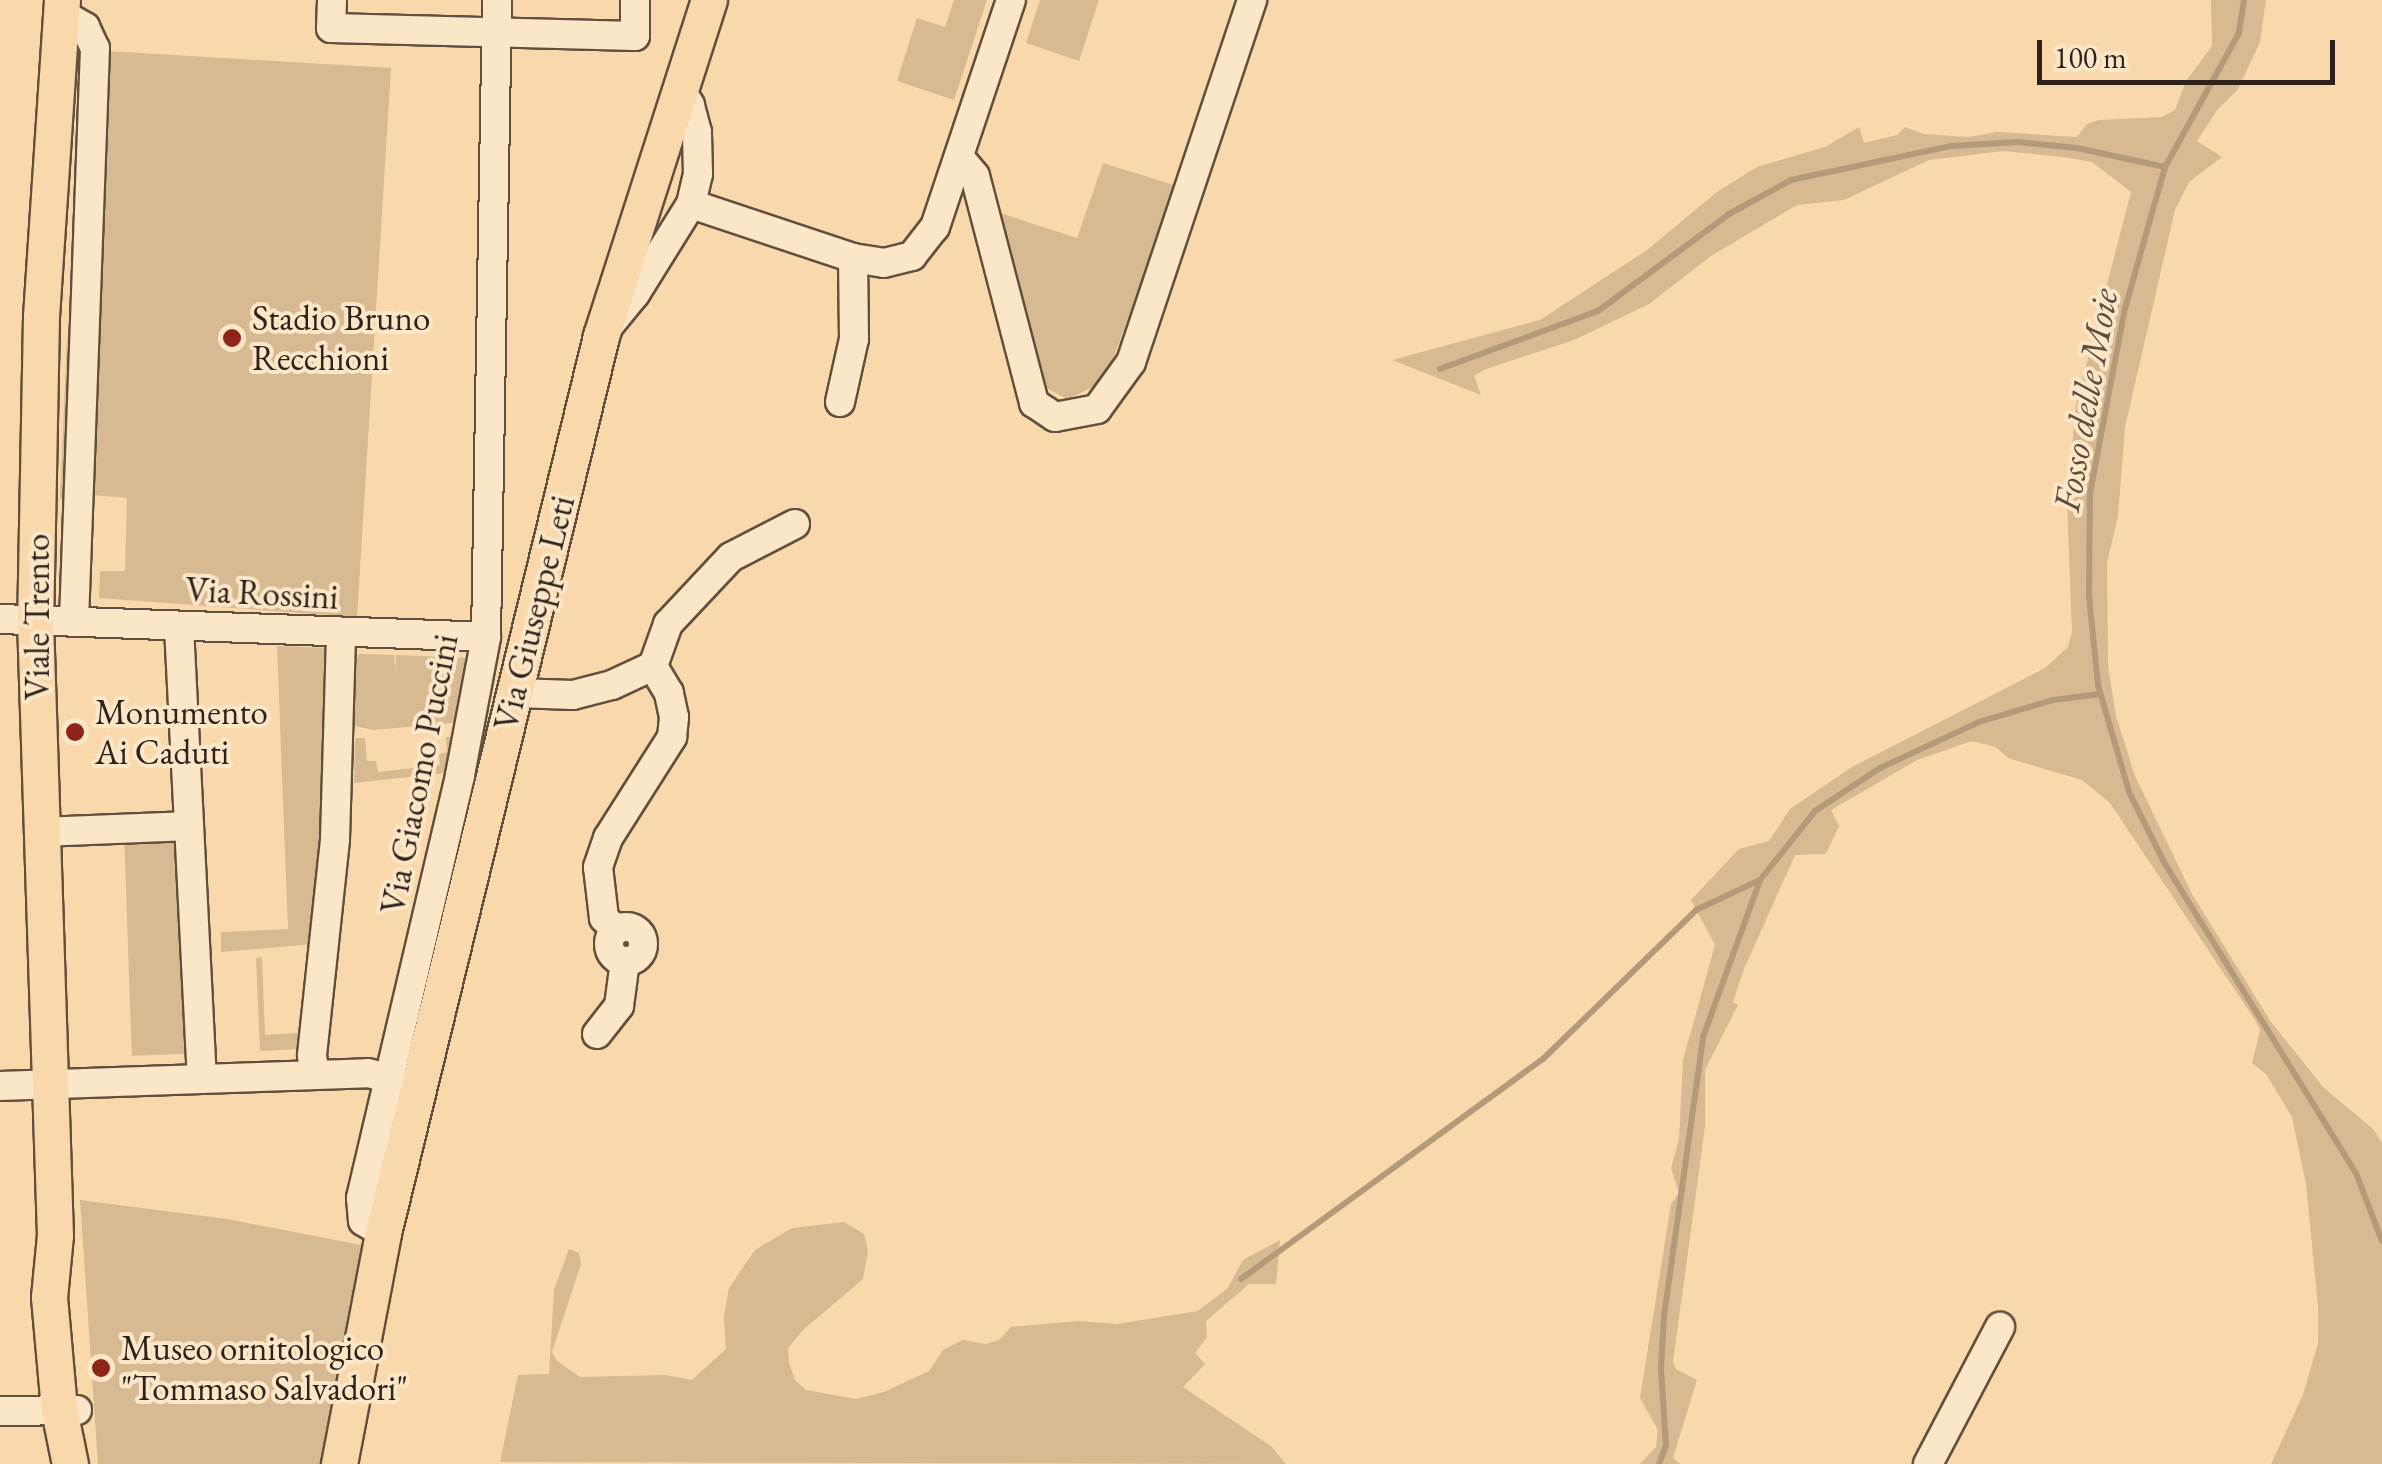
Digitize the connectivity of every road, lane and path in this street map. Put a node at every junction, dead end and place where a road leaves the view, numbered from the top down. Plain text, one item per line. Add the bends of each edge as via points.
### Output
1 (332, 0) edge
2 (498, 0) edge
3 (636, 0) edge
4 (709, 0) edge
5 (1011, 0) edge
6 (1252, 0) edge
7 (61, 6) edge
8 (497, 32) junction
9 (680, 89) junction
10 (960, 158) junction
11 (692, 204) junction
12 (853, 258) junction
13 (601, 336) junction
14 (840, 402) dead end
15 (795, 524) dead end
16 (17, 620) edge
17 (74, 622) junction
18 (179, 627) junction
19 (341, 634) junction
20 (486, 637) junction
21 (653, 666) junction
22 (516, 693) junction
23 (189, 826) junction
24 (42, 832) junction
25 (597, 1034) dead end
26 (315, 1075) junction
27 (202, 1078) junction
28 (392, 1078) junction
29 (50, 1084) junction
30 (0, 1086) edge
31 (383, 1234) junction
32 (2000, 1327) dead end
33 (68, 1410) junction
34 (0, 1411) edge
35 (71, 1464) edge
36 (339, 1464) edge
37 (1928, 1464) edge

1 - 8 street via 331,28
2 - 8 street, Via Giacomo Puccini
3 - 8 street via 634,36
4 - 9 main road, Via Giuseppe Leti
5 - 10 street
6 - 10 street via 1131,362 1097,410 1056,417 1034,403 975,176
7 - 16 main road, Viale Trento
7 - 17 street via 86,27 95,48
8 - 20 street, Via Giacomo Puccini
9 - 11 street via 697,132
9 - 13 main road, Via Giuseppe Leti
10 - 12 street via 935,227 912,256 884,263
11 - 12 street
11 - 13 street
12 - 14 street via 854,339
13 - 22 main road, Via Giuseppe Leti
15 - 21 street via 730,556 668,624
16 - 17 street, Via Rossini
16 - 24 main road, Viale Trento
17 - 18 street, Via Rossini
18 - 19 street, Via Rossini
18 - 23 street
19 - 20 street, Via Rossini
19 - 26 street via 335,839
20 - 28 street, Via Giacomo Puccini
21 - 22 street via 573,695
21 - 25 street via 669,693 672,738 608,838 598,867 604,918 616,930 632,927 643,939 640,955 625,961 619,1006
22 - 31 main road, Via Giuseppe Leti
23 - 24 street
23 - 27 street
24 - 29 main road, Viale Trento
26 - 27 street
26 - 28 street
27 - 29 street
28 - 31 street, Via Giacomo Puccini via 360,1212
29 - 30 street
29 - 33 main road, Viale Trento via 55,1235 72,1295
31 - 36 main road, Via Giuseppe Leti
32 - 37 street
33 - 34 street
33 - 35 main road, Viale Trento

